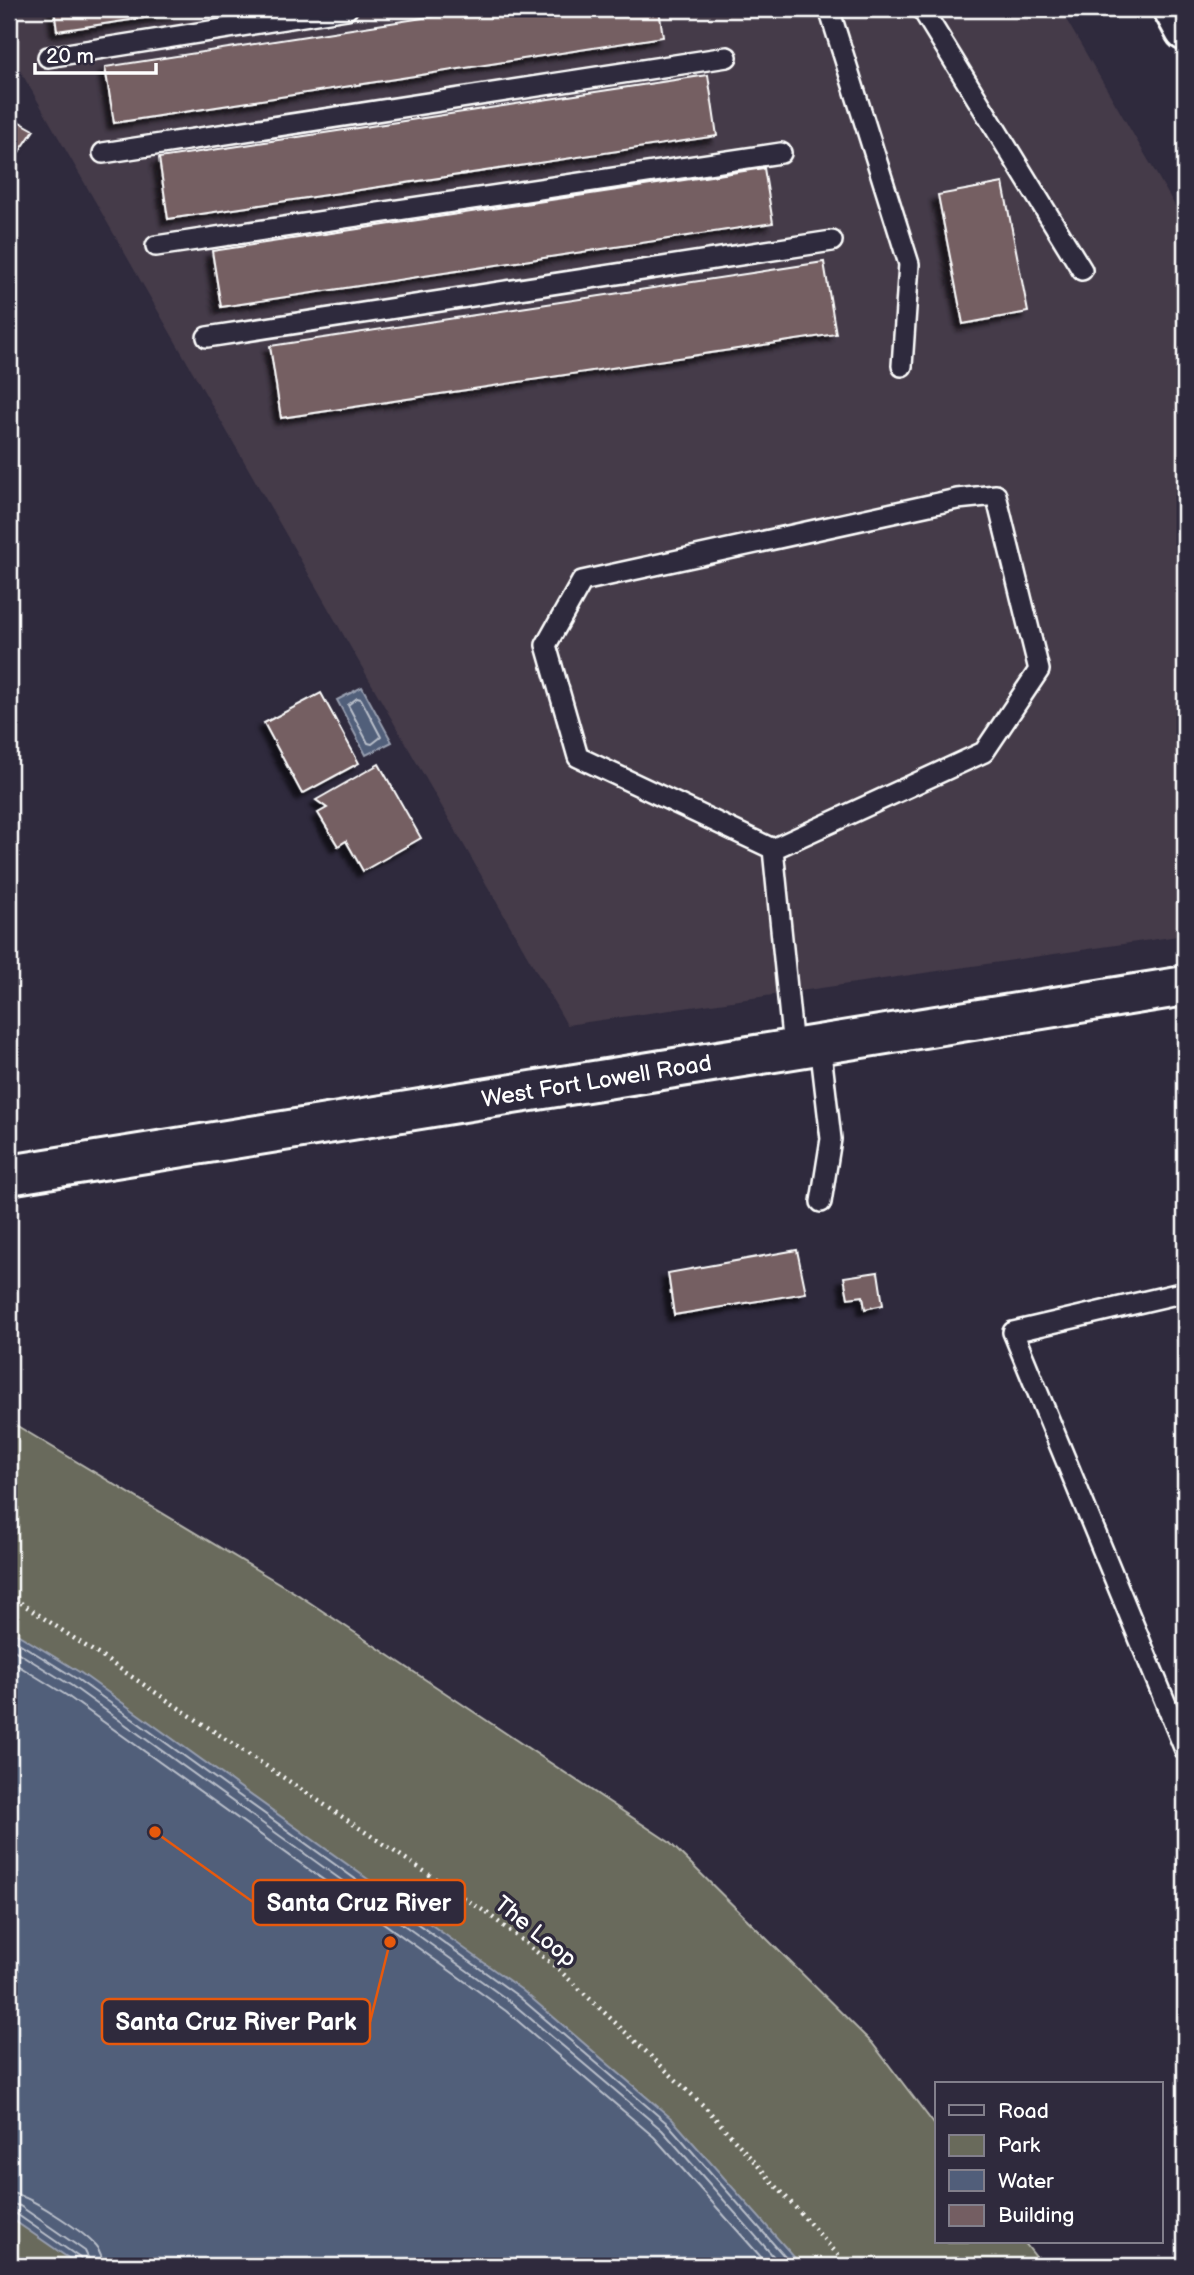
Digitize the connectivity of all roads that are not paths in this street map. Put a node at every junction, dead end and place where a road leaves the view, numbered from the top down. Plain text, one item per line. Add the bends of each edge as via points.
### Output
1 (347, 9) edge
2 (829, 9) edge
3 (922, 9) edge
4 (1173, 9) edge
5 (1185, 31) edge
6 (48, 57) dead end
7 (727, 57) dead end
8 (103, 153) dead end
9 (781, 153) dead end
10 (832, 241) dead end
11 (156, 246) dead end
12 (1082, 270) dead end
13 (207, 337) dead end
14 (902, 366) dead end
15 (773, 849) junction
16 (1185, 986) edge
17 (806, 1046) junction
18 (9, 1175) edge
19 (821, 1202) dead end
20 (1185, 1292) edge
21 (1185, 1750) edge

1 - 6 lane
2 - 14 lane via 909,264
3 - 12 lane
4 - 5 street
7 - 8 lane
9 - 11 lane
10 - 13 lane
15 - 15 lane via 984,752 1039,670 996,495 957,499 582,581 546,645 578,757
15 - 17 lane
16 - 17 street, West Fort Lowell Road
17 - 18 street, West Fort Lowell Road
17 - 19 lane via 831,1139
20 - 21 lane via 1013,1332

